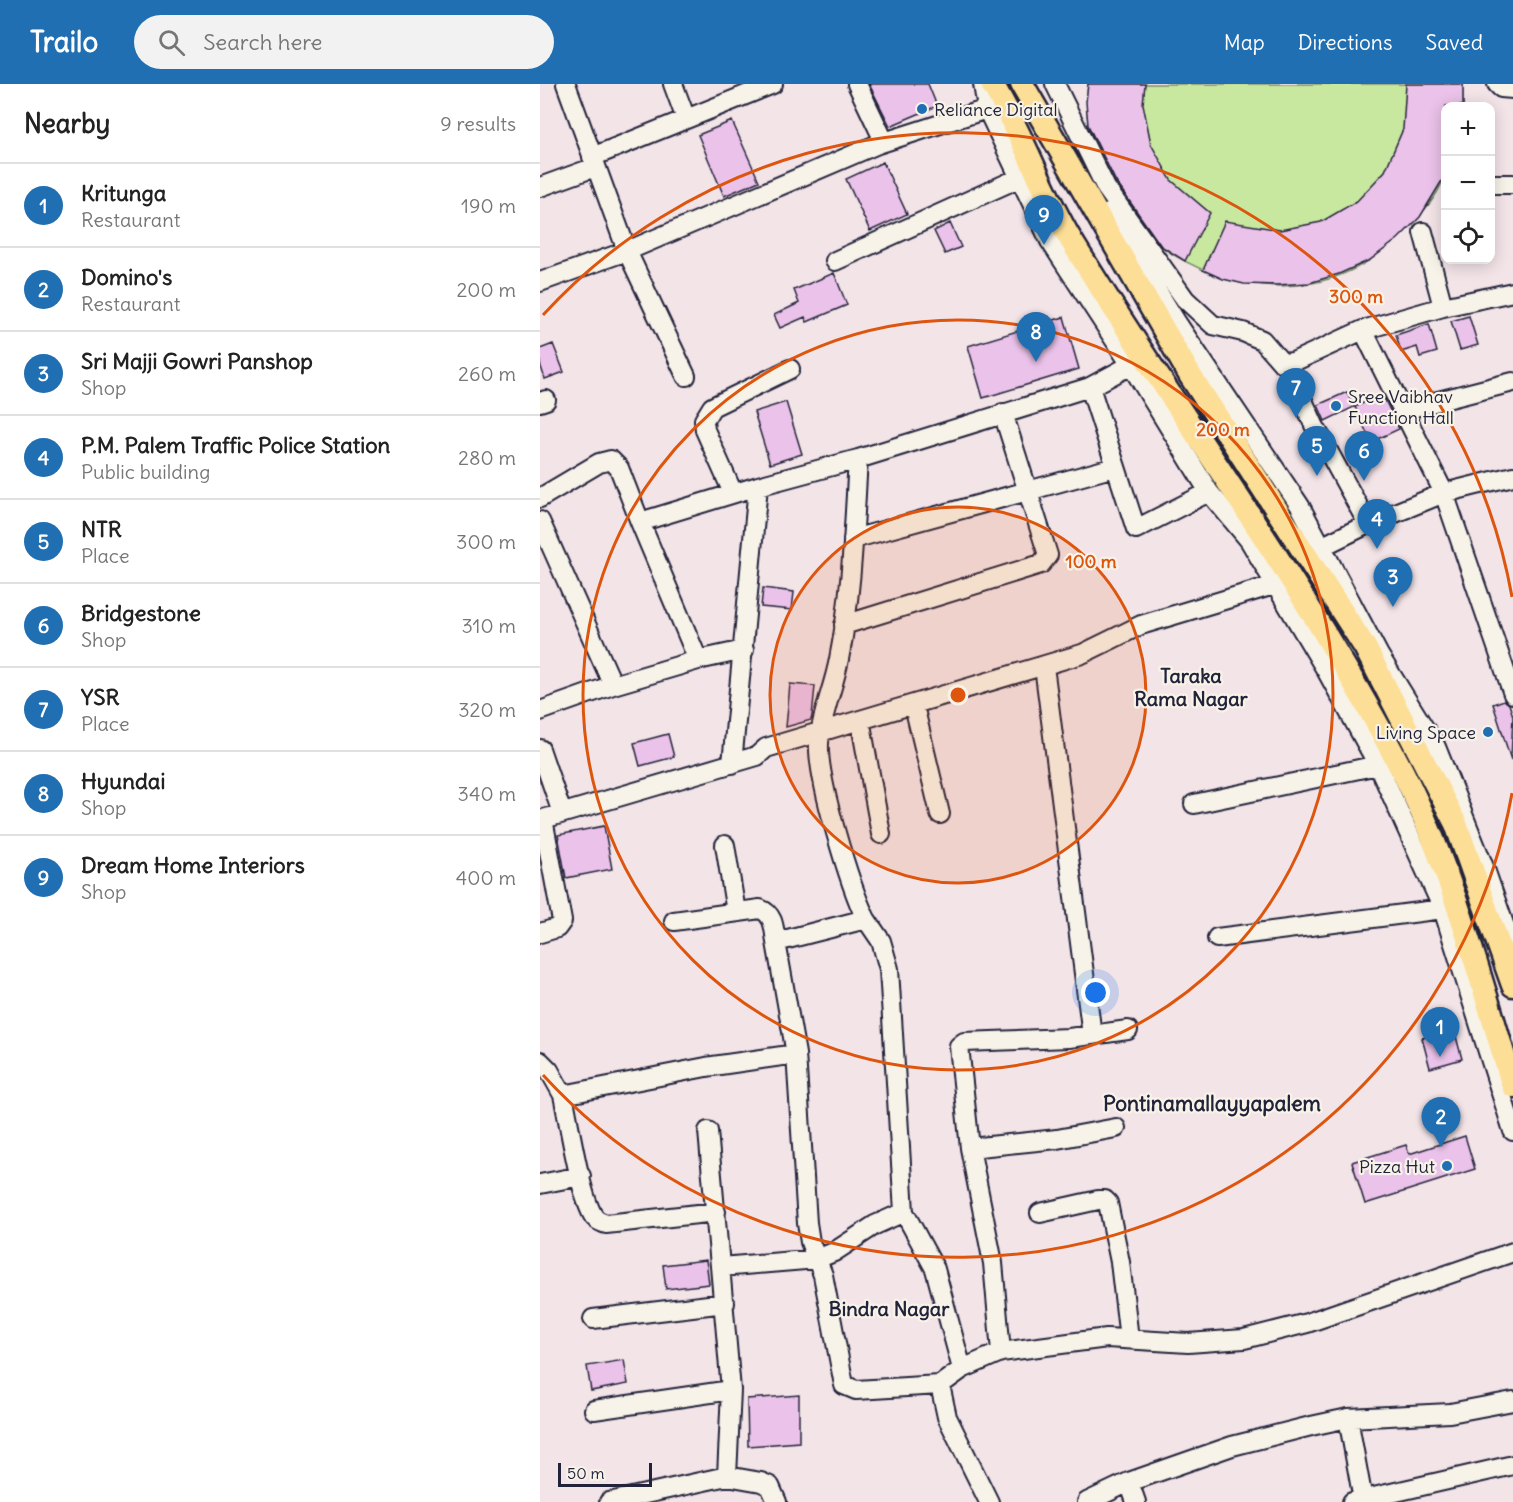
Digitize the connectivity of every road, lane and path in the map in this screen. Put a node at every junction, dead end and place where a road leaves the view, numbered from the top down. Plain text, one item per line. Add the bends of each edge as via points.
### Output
1 (566, 84) edge
2 (674, 84) edge
3 (773, 84) edge
4 (857, 84) edge
5 (983, 84) edge
6 (992, 84) edge
7 (1022, 84) edge
8 (1029, 84) edge
9 (1055, 84) edge
10 (1497, 84) edge
11 (1513, 89) edge
12 (987, 109) junction
13 (686, 119) junction
14 (884, 141) junction
15 (593, 162) junction
16 (1020, 178) junction
17 (1495, 184) edge
18 (1513, 184) edge
19 (540, 187) edge
20 (1424, 232) dead end
21 (627, 251) junction
22 (835, 261) dead end
23 (540, 282) edge
24 (1513, 292) edge
25 (1443, 307) junction
26 (1197, 312) junction
27 (1177, 323) junction
28 (1362, 330) junction
29 (1131, 365) junction
30 (1287, 365) junction
31 (790, 369) dead end
32 (686, 376) dead end
33 (1513, 382) edge
34 (1090, 387) junction
35 (1403, 410) junction
36 (1003, 412) junction
37 (858, 459) junction
38 (1115, 467) junction
39 (1513, 476) edge
40 (758, 486) junction
41 (1028, 492) junction
42 (1209, 492) junction
43 (733, 493) junction
44 (1444, 493) junction
45 (540, 498) edge
46 (540, 521) edge
47 (640, 522) junction
48 (1368, 524) junction
49 (853, 539) junction
50 (1323, 546) junction
51 (1279, 589) junction
52 (844, 625) junction
53 (744, 650) junction
54 (698, 660) junction
55 (1045, 674) junction
56 (613, 685) junction
57 (1513, 691) edge
58 (540, 711) edge
59 (916, 714) junction
60 (862, 730) junction
61 (820, 737) junction
62 (540, 749) edge
63 (732, 764) junction
64 (1378, 765) junction
65 (1194, 804) dead end
66 (562, 813) junction
67 (940, 814) dead end
68 (541, 819) edge
69 (882, 834) dead end
70 (725, 844) dead end
71 (1443, 909) junction
72 (736, 912) junction
73 (866, 919) junction
74 (674, 921) dead end
75 (540, 933) edge
76 (1217, 939) dead end
77 (776, 942) junction
78 (1513, 950) edge
79 (1513, 985) edge
80 (1128, 1030) dead end
81 (1092, 1035) junction
82 (796, 1054) junction
83 (540, 1061) edge
84 (1513, 1086) edge
85 (563, 1095) junction
86 (1116, 1128) dead end
87 (708, 1131) dead end
88 (1513, 1131) edge
89 (970, 1148) junction
90 (581, 1176) junction
91 (540, 1184) edge
92 (716, 1212) junction
93 (904, 1212) junction
94 (1040, 1213) dead end
95 (1513, 1252) edge
96 (817, 1259) junction
97 (721, 1267) junction
98 (725, 1303) junction
99 (593, 1319) dead end
100 (1129, 1340) junction
101 (1001, 1352) junction
102 (962, 1369) junction
103 (940, 1385) junction
104 (731, 1390) junction
105 (1513, 1401) edge
106 (594, 1410) dead end
107 (1348, 1418) junction
108 (1513, 1466) edge
109 (727, 1476) junction
110 (1129, 1482) junction
111 (1357, 1501) edge
112 (609, 1502) edge
113 (777, 1502) edge
114 (989, 1502) edge
115 (1087, 1502) edge
116 (1136, 1502) edge

1 - 15 street
2 - 13 street
3 - 13 street
4 - 14 street
5 - 12 street
6 - 84 main road via 1070,239 1292,579 1397,760 1433,842 1468,938
7 - 79 main road via 1190,375 1365,647 1456,824
8 - 27 street
9 - 26 street via 1106,188
10 - 11 street
12 - 14 street
12 - 16 street
13 - 15 street
14 - 21 street
15 - 19 street
15 - 21 street
16 - 22 street
16 - 29 street via 1050,241
17 - 18 street
20 - 25 street
21 - 23 street
21 - 32 street
24 - 25 street
25 - 28 street
26 - 27 street
26 - 30 street via 1213,325 1254,335
27 - 50 street via 1288,487
28 - 30 street
28 - 35 street
29 - 34 street
29 - 42 street
30 - 48 street via 1314,425
31 - 43 street via 712,407 704,420
33 - 35 street
34 - 36 street
34 - 38 street
35 - 44 street
36 - 37 street
36 - 41 street
37 - 40 street
37 - 49 street
38 - 41 street
38 - 42 street via 1136,529
39 - 44 street
40 - 43 street
40 - 53 street
41 - 49 street
41 - 52 street via 1048,555 1041,564
42 - 51 street via 1249,540
43 - 47 street
44 - 48 street
44 - 57 street
45 - 47 street via 599,463 611,460 619,468
46 - 56 street
47 - 54 street
48 - 50 street
49 - 52 street
50 - 78 street via 1379,655 1436,747
51 - 55 street via 1148,634 1099,658
51 - 61 street via 1141,625 1082,654
51 - 64 street
52 - 61 street
53 - 54 street
53 - 63 street
54 - 56 street
55 - 59 street
55 - 81 street
56 - 58 street
59 - 60 street
59 - 67 street
60 - 61 street
60 - 69 street
61 - 63 street via 766,748 757,756
61 - 73 street via 824,782 851,883
62 - 66 street
63 - 66 street
64 - 65 street
64 - 71 street
66 - 68 street
68 - 75 street via 562,921 557,928
70 - 72 street
71 - 76 street
71 - 88 street
72 - 74 street
72 - 77 street via 768,912
73 - 77 street
73 - 93 street via 881,941 889,969
77 - 82 street
80 - 81 street
81 - 89 street via 964,1042 959,1046
82 - 85 street
82 - 96 street via 807,1223
83 - 85 street
85 - 90 street
86 - 89 street
87 - 92 street
89 - 101 street via 993,1263
90 - 91 street
90 - 92 street via 590,1209 596,1219 606,1224
92 - 97 street
93 - 96 street
93 - 102 street via 936,1269
94 - 100 street via 1098,1200 1108,1203
95 - 100 street via 1307,1323 1244,1339 1188,1343
96 - 97 street
96 - 103 street via 824,1275 847,1388
97 - 98 street
98 - 99 street
98 - 104 street
100 - 101 street via 1107,1338
101 - 102 street
102 - 103 street
103 - 114 street via 947,1417
104 - 106 street
104 - 109 street
105 - 107 street via 1450,1413
107 - 110 street via 1232,1446
107 - 111 street
108 - 111 street
109 - 112 street
109 - 113 street via 770,1486
110 - 115 street
110 - 116 street

